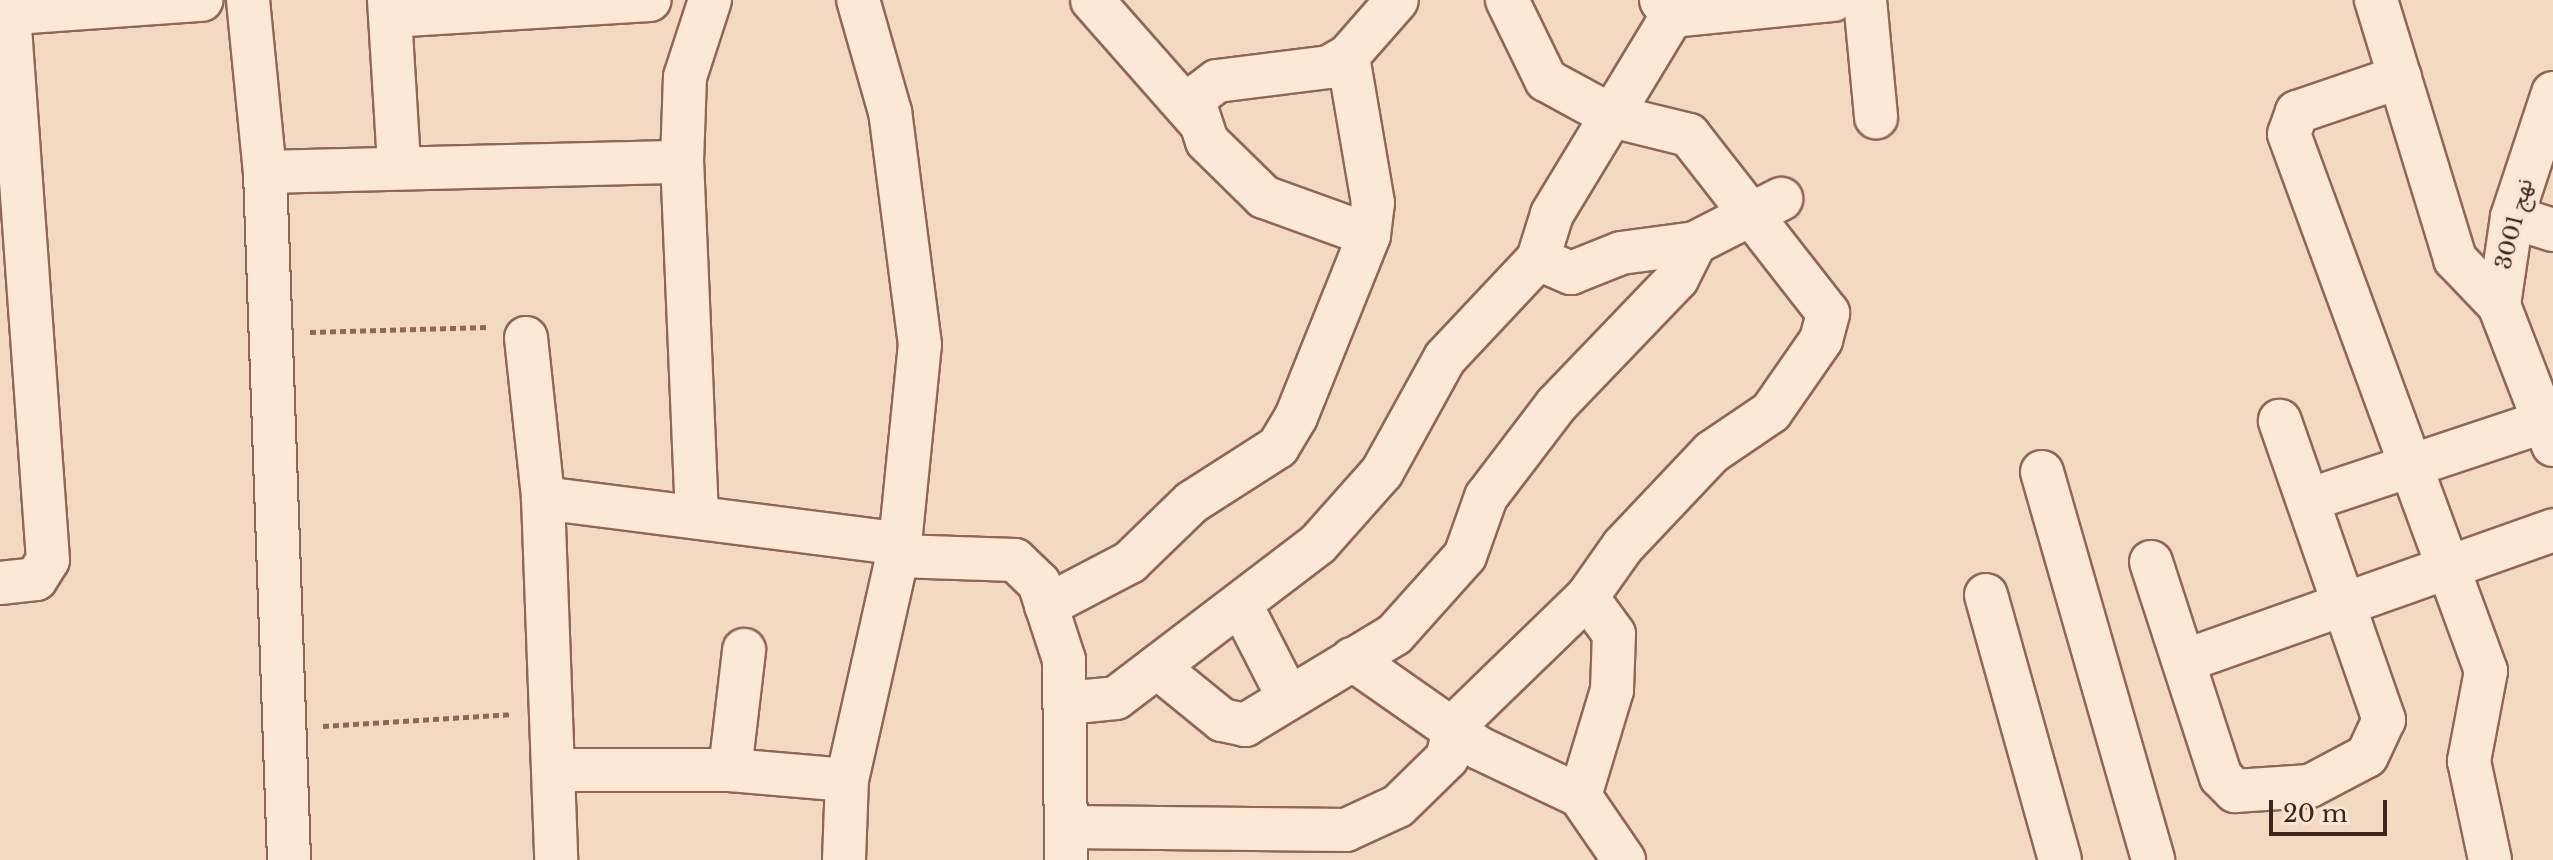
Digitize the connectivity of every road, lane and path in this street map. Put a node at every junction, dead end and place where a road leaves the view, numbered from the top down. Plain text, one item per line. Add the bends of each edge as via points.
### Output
1 (202, 0) edge
2 (248, 0) edge
3 (650, 0) edge
4 (710, 0) edge
5 (858, 0) edge
6 (1092, 0) edge
7 (1397, 0) edge
8 (1507, 0) edge
9 (1833, 0) edge
10 (1865, 0) edge
11 (2376, 0) edge
12 (389, 8) edge
13 (1666, 8) edge
14 (5, 13) edge
15 (1348, 56) junction
16 (2400, 77) junction
17 (2553, 93) edge
18 (1612, 116) junction
19 (1876, 117) dead end
20 (1197, 119) junction
21 (682, 162) junction
22 (399, 163) junction
23 (265, 172) junction
24 (1762, 206) junction
25 (2512, 217) junction
26 (2553, 230) edge
27 (1369, 235) junction
28 (1695, 243) junction
29 (1538, 259) junction
30 (2499, 305) junction
31 (272, 333) junction
32 (526, 338) joint
33 (2280, 421) dead end
34 (2548, 433) edge
35 (2411, 466) junction
36 (2042, 472) dead end
37 (543, 498) junction
38 (2311, 499) junction
39 (697, 517) junction
40 (2553, 530) edge
41 (899, 550) junction
42 (2151, 562) dead end
43 (2448, 567) junction
44 (0, 583) edge
45 (1986, 595) dead end
46 (1587, 597) junction
47 (2346, 604) junction
48 (1241, 605) junction
49 (1046, 606) junction
50 (744, 650) dead end
51 (1352, 659) junction
52 (2184, 661) junction
53 (1157, 667) junction
54 (1288, 697) junction
55 (1066, 703) junction
56 (553, 712) junction
57 (1455, 725) junction
58 (282, 728) junction
59 (556, 770) junction
60 (730, 770) junction
61 (847, 780) junction
62 (1580, 796) junction
63 (1066, 844) edge
64 (289, 860) edge
65 (556, 860) edge
66 (844, 860) edge
67 (1624, 860) edge
68 (2060, 860) edge
69 (2153, 860) edge
70 (2490, 860) edge

1 - 14 street
2 - 23 street
3 - 12 street
4 - 21 street via 685,77
5 - 41 street via 890,112 920,345
6 - 20 street
7 - 15 street
8 - 18 street via 1546,80
9 - 13 street
10 - 19 street
11 - 16 street
12 - 22 street
13 - 18 street
14 - 44 street via 48,560 36,579
15 - 20 street via 1329,67 1217,81 1193,99
15 - 27 street via 1373,203
16 - 30 street via 2455,259
16 - 35 street via 2297,112 2289,134
17 - 25 street, نهج 3001
18 - 24 street via 1689,135
18 - 29 street via 1552,214
20 - 27 street via 1207,141 1264,197
21 - 22 street
21 - 39 street
22 - 23 street
23 - 31 street
24 - 28 street
24 - 46 street via 1828,313 1821,340 1771,412 1736,434 1623,546
25 - 26 street
25 - 30 street, نهج 3001
27 - 49 street via 1278,447 1192,502 1130,562
28 - 29 street via 1621,253 1571,273
28 - 51 street via 1677,279 1556,405 1486,497 1465,556 1395,634
29 - 48 street via 1445,358 1382,472 1318,544
30 - 34 street, نهج 3001
31 - 32 path via 505,327
31 - 58 street
32 - 37 street
33 - 38 street
34 - 35 street
35 - 38 street
35 - 43 street
36 - 69 street
37 - 39 street
37 - 56 street
38 - 47 street
39 - 41 street
40 - 43 street
41 - 49 street via 1015,560 1032,572
41 - 61 street
42 - 52 street
43 - 47 street
43 - 70 street via 2486,671 2469,761
45 - 68 street
46 - 57 street
46 - 62 street via 1614,634 1613,676
47 - 52 street
47 - 52 street via 2384,720 2367,756 2310,786 2235,791 2221,777
48 - 53 street
48 - 54 street
49 - 55 street via 1064,660
50 - 60 street
51 - 54 street
51 - 57 street
53 - 54 street via 1222,720 1245,725
53 - 55 street via 1116,698
55 - 63 street
56 - 58 path
56 - 59 street
57 - 62 street via 1506,763
57 - 63 street via 1447,758 1408,796 1346,830
58 - 64 street
59 - 60 street
59 - 65 street
60 - 61 street
61 - 66 street
62 - 67 street

